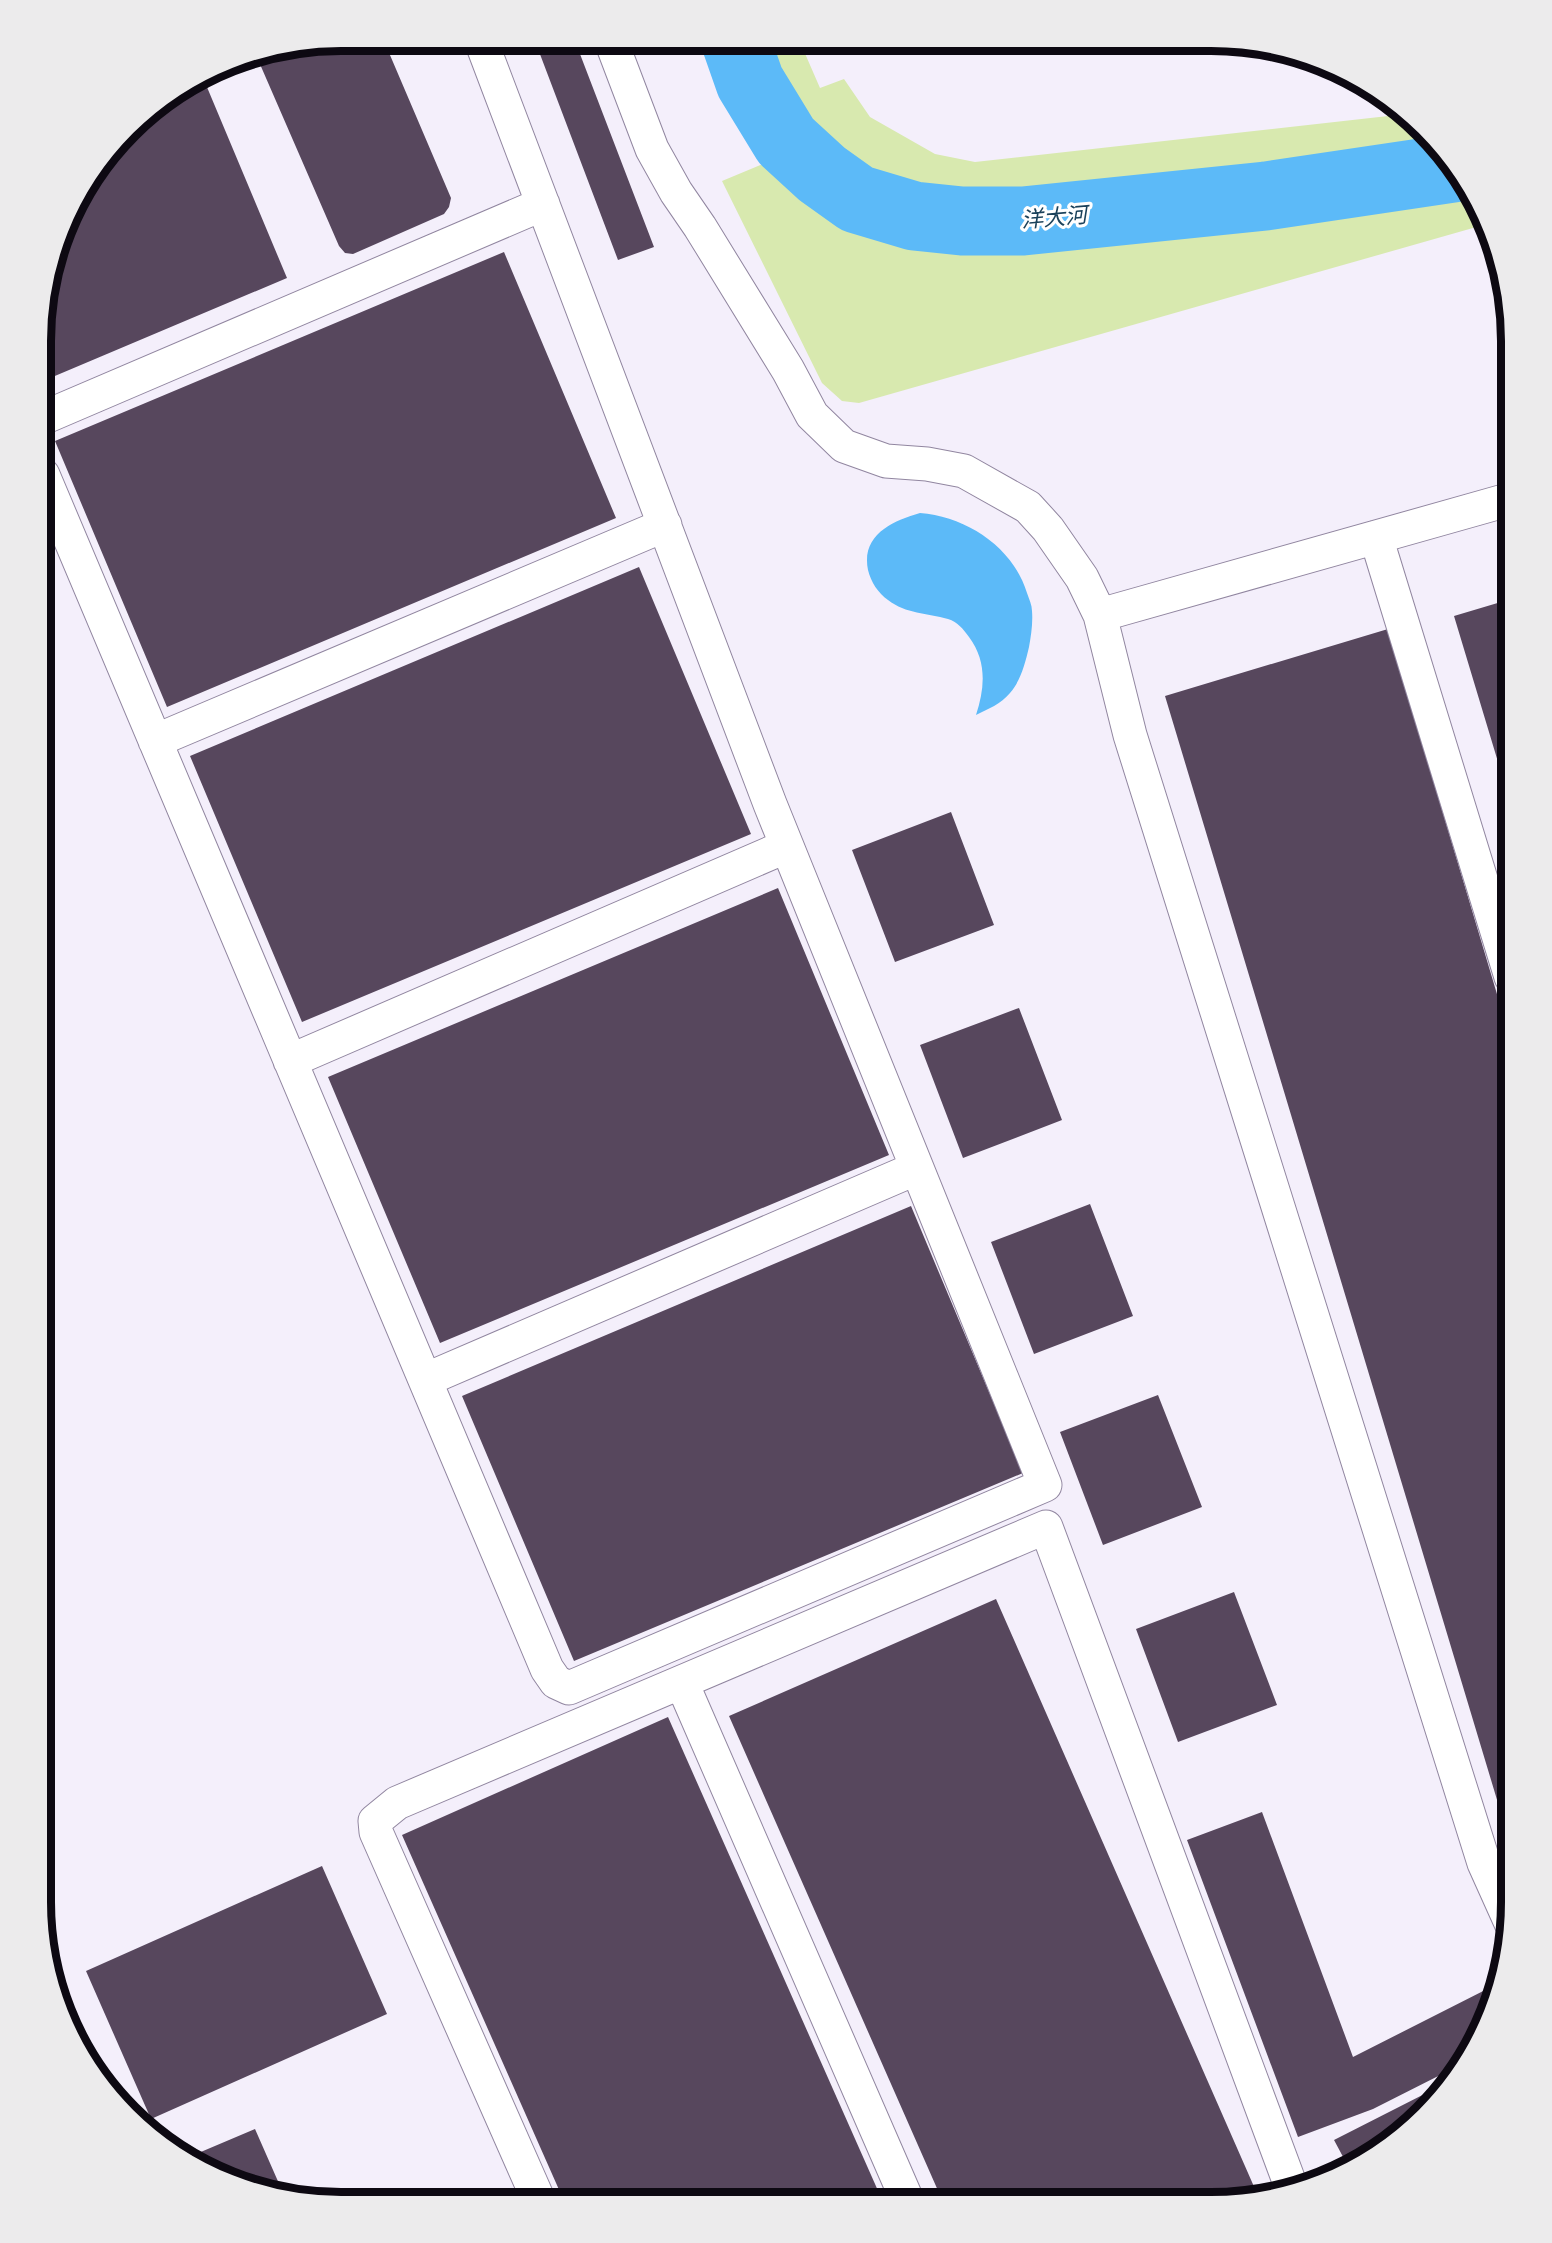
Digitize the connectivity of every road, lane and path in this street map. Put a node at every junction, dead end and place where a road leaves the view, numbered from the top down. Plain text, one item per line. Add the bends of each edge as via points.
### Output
1 (485, 51) edge
2 (615, 51) edge
3 (543, 204) junction
4 (51, 415) edge
5 (51, 494) edge
6 (1501, 502) edge
7 (665, 525) junction
8 (1376, 537) junction
9 (1100, 615) junction
10 (156, 741) junction
11 (787, 846) junction
12 (1501, 944) edge
13 (290, 1061) junction
14 (917, 1168) junction
15 (425, 1380) junction
16 (682, 1683) junction
17 (1501, 1902) edge
18 (1289, 2181) edge
19 (535, 2192) edge
20 (904, 2192) edge

1 - 3 lane
2 - 9 lane via 652,149 812,415 844,446 886,461 964,471 1028,507 1075,568
3 - 4 lane
3 - 7 lane
5 - 10 lane
6 - 8 lane
7 - 10 lane
7 - 11 lane
8 - 9 lane
8 - 12 lane
9 - 17 lane via 1134,747 1484,1863
10 - 13 lane
11 - 13 lane
11 - 14 lane
13 - 15 lane
14 - 15 lane
14 - 15 lane via 1045,1485 569,1688 556,1682 547,1669
16 - 18 lane via 1046,1527
16 - 19 lane via 397,1803 375,1821 376,1832
16 - 20 lane

